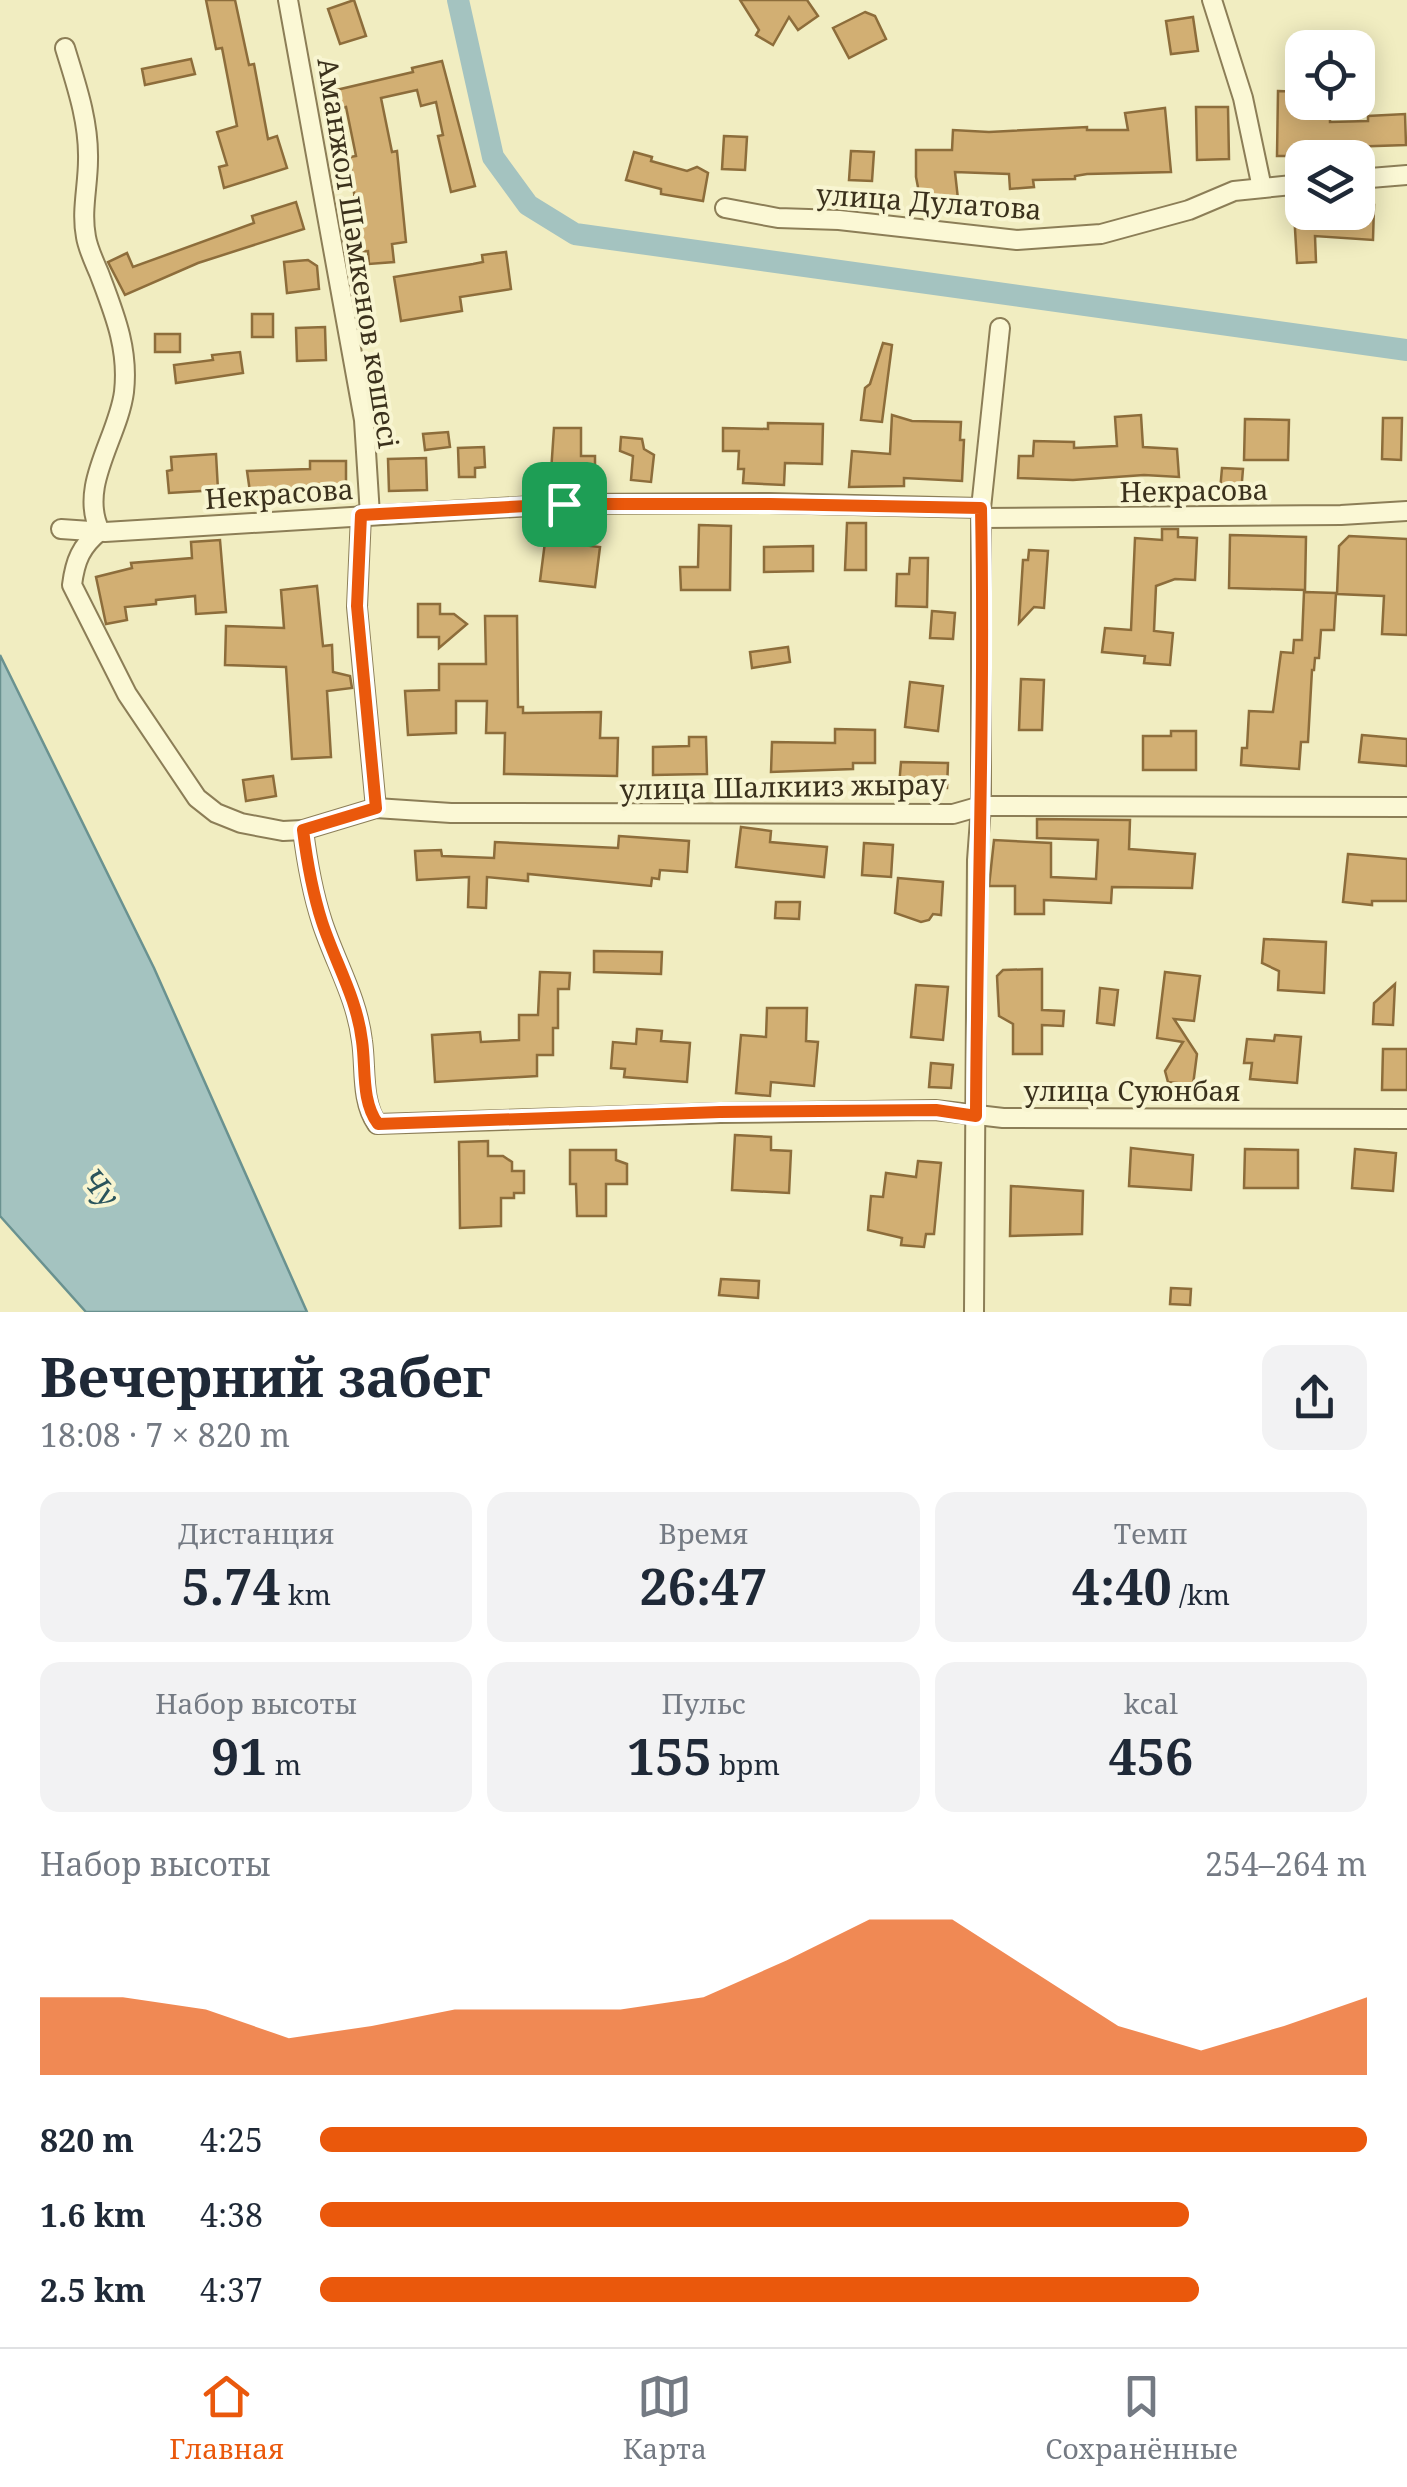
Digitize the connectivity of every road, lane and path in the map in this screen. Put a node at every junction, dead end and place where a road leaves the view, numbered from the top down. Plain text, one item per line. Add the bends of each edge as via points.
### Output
1 (288, 0) edge
2 (1212, 0) edge
3 (65, 48) dead end
4 (1407, 175) edge
5 (1375, 178) edge
6 (1285, 186) edge
7 (1262, 188) junction
8 (725, 208) dead end
9 (1000, 328) dead end
10 (1407, 511) edge
11 (981, 513) junction
12 (365, 515) junction
13 (60, 529) dead end
14 (100, 531) junction
15 (981, 806) junction
16 (1407, 807) edge
17 (376, 808) junction
18 (303, 830) junction
19 (976, 1116) junction
20 (1407, 1119) edge
21 (974, 1312) edge

1 - 12 street, Аманжол Шәмкенов көшесі via 364,420
2 - 7 street
3 - 14 street via 82,104 88,158 86,240 126,361 124,395 92,494
4 - 5 street
6 - 7 street, улица Дулатова
7 - 8 street, улица Дулатова via 1102,234 1017,240
9 - 11 street
10 - 11 street, Некрасова
11 - 12 street, Некрасова via 583,504
11 - 15 street
12 - 14 street, Некрасова
12 - 17 street, Аманжол Шәмкенов көшесі via 357,606
13 - 14 street, Некрасова
14 - 18 street, улица Шалкииз жырау via 84,544 72,585 127,694 198,798 216,813
15 - 16 street, улица Шалкииз жырау
15 - 17 street, улица Шалкииз жырау via 953,814
15 - 19 street
17 - 18 street, улица Шалкииз жырау
18 - 19 street, улица Суюнбая via 309,876 362,1036 369,1112 378,1124 720,1112 936,1110
19 - 20 street, улица Суюнбая
19 - 21 street

